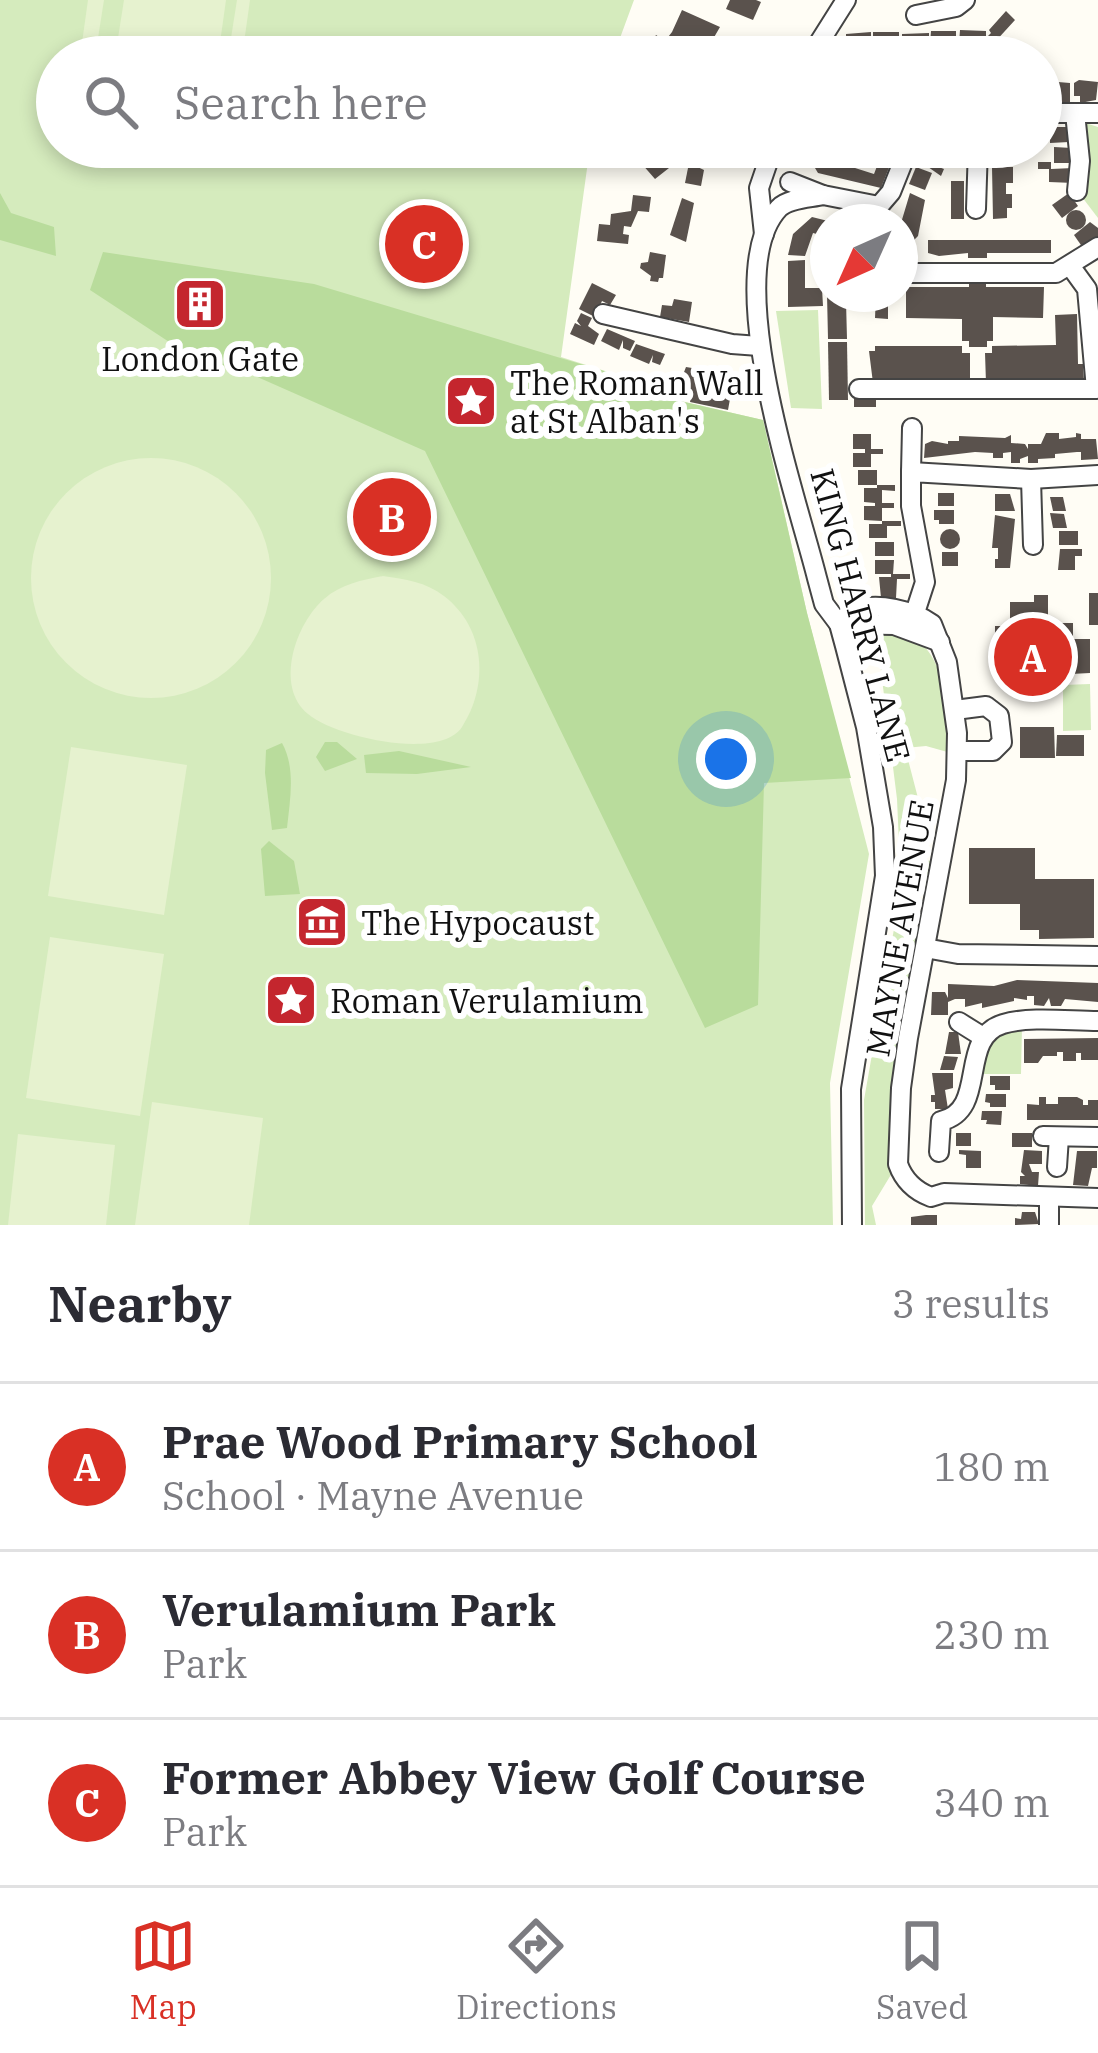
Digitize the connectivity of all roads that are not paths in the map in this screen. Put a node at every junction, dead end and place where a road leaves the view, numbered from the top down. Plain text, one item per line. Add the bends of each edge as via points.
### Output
1 (846, 0) edge
2 (965, 0) edge
3 (916, 14) dead end
4 (823, 36) edge
5 (1098, 112) edge
6 (1062, 113) edge
7 (1076, 113) junction
8 (775, 168) edge
9 (901, 168) edge
10 (977, 168) edge
11 (778, 191) junction
12 (1077, 191) dead end
13 (850, 204) edge
14 (886, 204) edge
15 (976, 209) dead end
16 (1098, 248) edge
17 (1071, 267) junction
18 (918, 273) edge
19 (603, 314) dead end
20 (759, 346) junction
21 (860, 389) dead end
22 (912, 428) dead end
23 (911, 472) junction
24 (1098, 475) edge
25 (1031, 479) junction
26 (1033, 545) dead end
27 (913, 621) junction
28 (839, 624) junction
29 (955, 710) junction
30 (958, 751) junction
31 (926, 949) junction
32 (1098, 956) edge
33 (1098, 1021) edge
34 (959, 1022) dead end
35 (983, 1037) junction
36 (1098, 1137) edge
37 (939, 1152) dead end
38 (1057, 1167) dead end
39 (1049, 1198) junction
40 (1098, 1198) edge
41 (852, 1225) edge
42 (1048, 1225) edge

1 - 4 street
2 - 3 street
5 - 7 street
6 - 7 street
7 - 12 street
8 - 11 street, KING HARRY LANE
9 - 14 street
10 - 15 street
11 - 13 street
11 - 20 street, KING HARRY LANE via 754,281
16 - 17 street
17 - 18 street
17 - 21 street via 1087,289 1096,389
19 - 20 street
20 - 28 street, KING HARRY LANE via 824,604
22 - 23 street
23 - 25 street
23 - 27 street via 925,567
24 - 25 street
25 - 26 street
27 - 28 street, MAYNE AVENUE
27 - 29 street, MAYNE AVENUE via 940,643
28 - 41 street, KING HARRY LANE via 877,781 884,860 851,1089
29 - 30 street, MAYNE AVENUE
29 - 30 street via 986,706 1003,731 993,751
30 - 31 street, MAYNE AVENUE
31 - 32 street
31 - 39 street, MAYNE AVENUE via 901,1088 900,1154 944,1193
33 - 35 street via 1007,1022
34 - 35 street
35 - 37 street via 964,1107 933,1120
36 - 38 street via 1051,1137
39 - 40 street, MAYNE AVENUE
39 - 42 street

